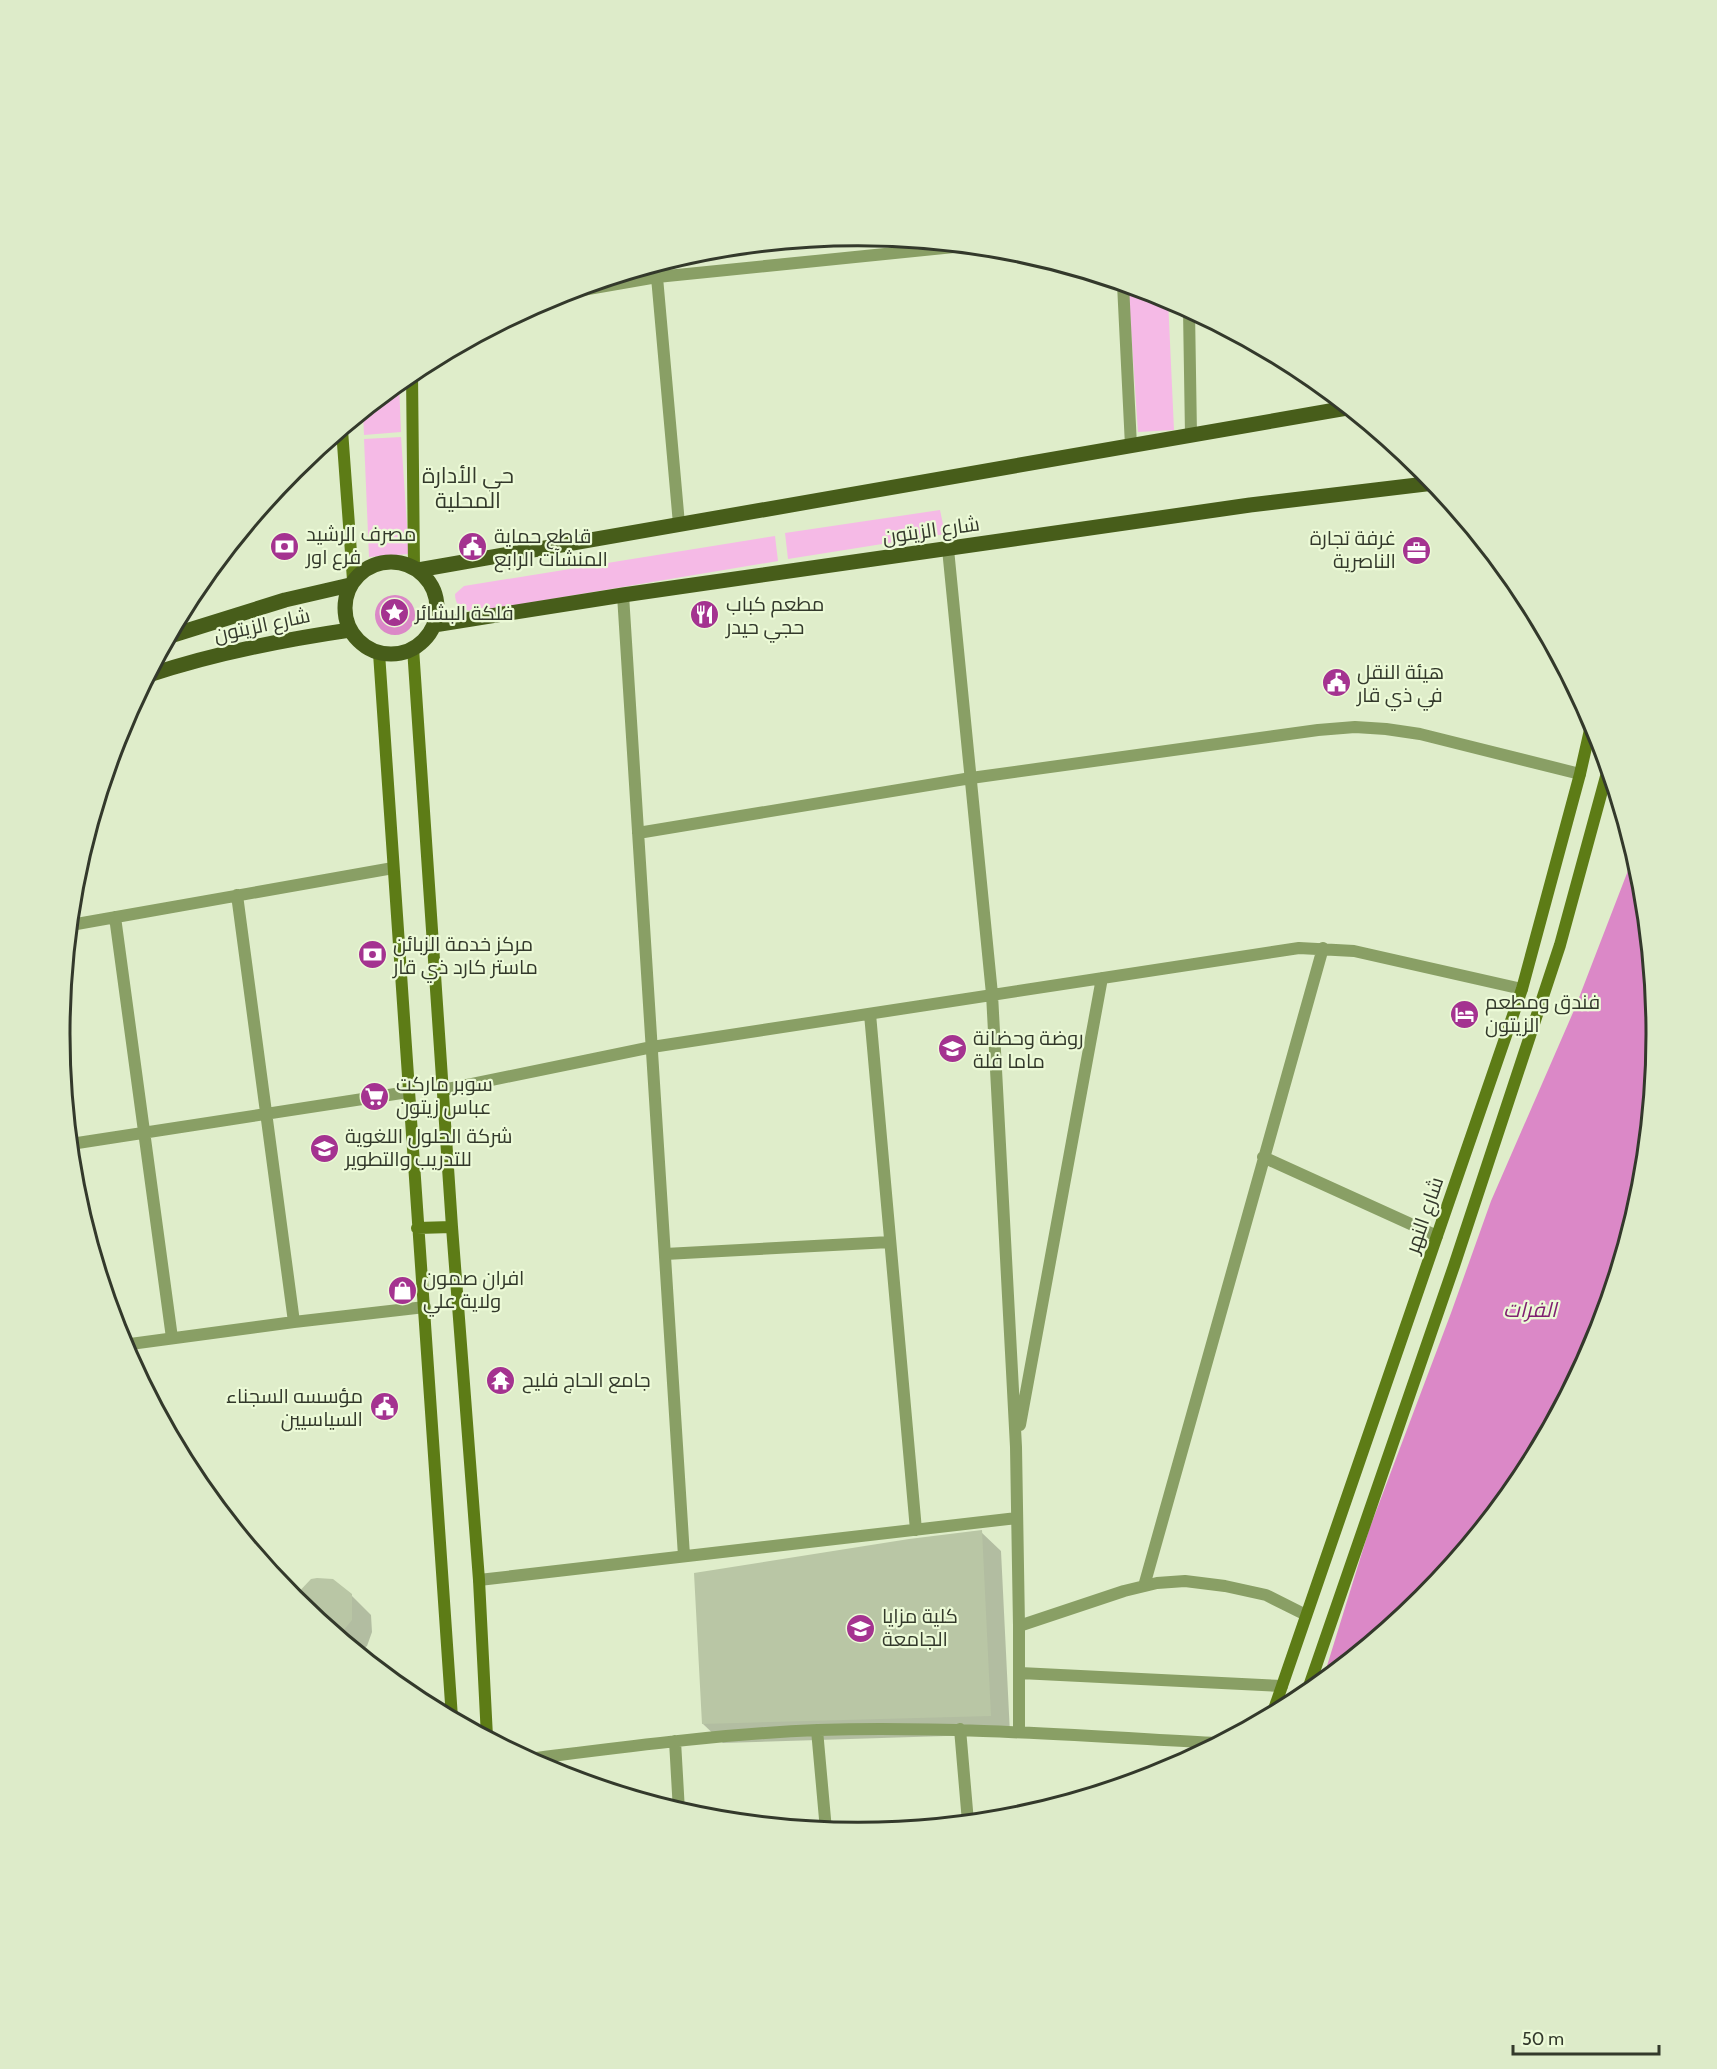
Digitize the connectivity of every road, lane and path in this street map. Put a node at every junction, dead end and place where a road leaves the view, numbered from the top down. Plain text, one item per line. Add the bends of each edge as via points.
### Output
1 (923, 249) edge
2 (669, 270) edge
3 (656, 273) edge
4 (1124, 293) edge
5 (1189, 320) edge
6 (412, 385) edge
7 (1339, 409) edge
8 (1191, 435) junction
9 (343, 439) edge
10 (1131, 446) junction
11 (1423, 484) edge
12 (679, 524) junction
13 (948, 549) junction
14 (416, 569) junction
15 (352, 582) junction
16 (623, 595) junction
17 (434, 625) junction
18 (350, 630) junction
19 (181, 633) edge
20 (413, 648) junction
21 (379, 653) junction
22 (159, 672) edge
23 (1588, 737) edge
24 (1580, 774) junction
25 (972, 778) junction
26 (1605, 781) edge
27 (638, 833) junction
28 (393, 868) junction
29 (237, 895) junction
30 (115, 917) junction
31 (78, 924) edge
32 (1323, 948) junction
33 (1102, 978) junction
34 (1522, 989) junction
35 (992, 994) junction
36 (870, 1014) junction
37 (652, 1047) junction
38 (443, 1089) junction
39 (408, 1092) junction
40 (266, 1113) junction
41 (144, 1132) junction
42 (78, 1143) edge
43 (1263, 1157) junction
44 (452, 1227) junction
45 (417, 1228) junction
46 (1437, 1236) junction
47 (890, 1242) junction
48 (665, 1254) junction
49 (425, 1307) junction
50 (294, 1322) junction
51 (172, 1338) junction
52 (134, 1343) edge
53 (1016, 1447) junction
54 (1017, 1518) junction
55 (916, 1530) junction
56 (684, 1556) junction
57 (479, 1580) junction
58 (1144, 1586) junction
59 (1306, 1615) junction
60 (1019, 1626) junction
61 (1020, 1673) junction
62 (1312, 1679) edge
63 (1282, 1686) junction
64 (1276, 1702) edge
65 (451, 1709) edge
66 (487, 1729) edge
67 (960, 1729) junction
68 (817, 1730) junction
69 (1018, 1732) junction
70 (675, 1742) junction
71 (1204, 1742) edge
72 (544, 1757) edge
73 (678, 1801) edge
74 (967, 1815) edge
75 (825, 1821) edge

1 - 2 street
3 - 12 street
4 - 10 street
5 - 8 street
6 - 14 main road
7 - 8 main road
8 - 10 main road
9 - 15 main road
10 - 12 main road
11 - 13 main road, شارع الزيتون via 1250,504
12 - 14 main road
13 - 16 main road, شارع الزيتون
13 - 25 street
14 - 15 main road via 388,561 363,570
14 - 17 main road via 429,581 435,595
15 - 18 main road via 344,615
15 - 19 main road, شارع الزيتون
16 - 17 main road, شارع الزيتون
16 - 27 street
17 - 20 main road
18 - 21 main road via 368,649
18 - 22 main road, شارع الزيتون via 290,639
20 - 21 main road via 391,655
20 - 38 main road
21 - 28 main road
23 - 24 main road, شارع النهر
24 - 25 street via 1420,734 1355,727
24 - 34 main road, شارع النهر
25 - 27 street
25 - 35 street
26 - 62 main road via 1557,956
27 - 37 street
28 - 29 street
28 - 39 main road
29 - 30 street
29 - 40 street
30 - 31 street
30 - 41 street
32 - 33 street via 1299,948
32 - 34 street via 1354,951
32 - 43 street
33 - 35 street
33 - 53 street
34 - 46 main road, شارع النهر
35 - 36 street
35 - 53 street
36 - 37 street
36 - 47 street
37 - 38 street
37 - 48 street
38 - 44 main road
39 - 40 street
39 - 45 main road
40 - 41 street
40 - 50 street
41 - 42 street
41 - 51 street
43 - 46 street
43 - 58 street
44 - 45 main road
44 - 57 main road
45 - 49 main road
46 - 59 main road, شارع النهر
47 - 48 street
47 - 55 street
48 - 56 street
49 - 50 street
49 - 65 main road
50 - 51 street
51 - 52 street
53 - 54 street
54 - 55 street
54 - 60 street
55 - 56 street
56 - 57 street
57 - 66 main road
58 - 59 street via 1185,1581 1225,1586 1266,1595
58 - 60 street
59 - 63 main road, شارع النهر
60 - 61 street
61 - 63 street
61 - 69 street
63 - 64 main road, شارع النهر
67 - 68 street
67 - 69 street
67 - 74 street
68 - 70 street
68 - 75 street
69 - 71 street
70 - 72 street
70 - 73 street

